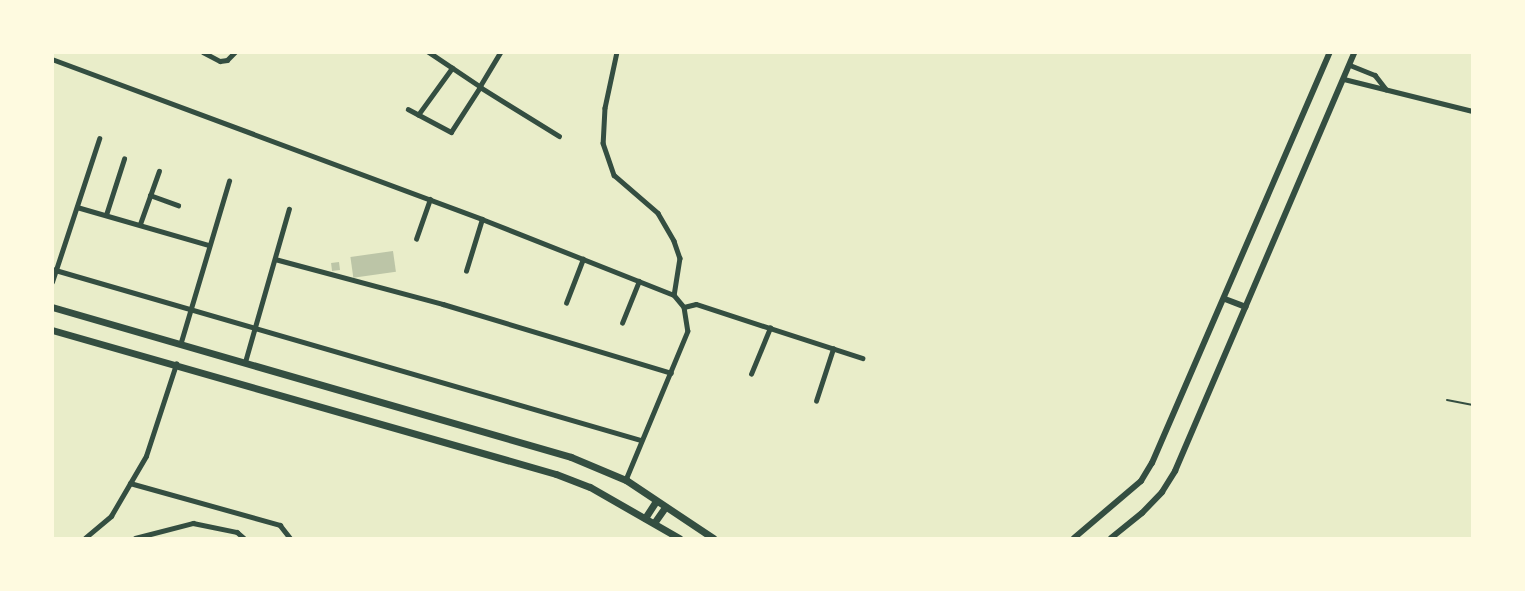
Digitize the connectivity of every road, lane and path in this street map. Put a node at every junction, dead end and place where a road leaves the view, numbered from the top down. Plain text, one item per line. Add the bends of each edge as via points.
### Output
1 (203, 52) edge
2 (235, 52) edge
3 (428, 52) edge
4 (502, 52) edge
5 (616, 52) edge
6 (1330, 52) edge
7 (1355, 52) edge
8 (52, 59) edge
9 (1350, 65) junction
10 (452, 68) junction
11 (1344, 79) junction
12 (480, 87) junction
13 (1386, 89) junction
14 (408, 110) dead end
15 (1472, 111) edge
16 (418, 115) junction
17 (559, 136) dead end
18 (99, 139) dead end
19 (124, 159) dead end
20 (158, 171) dead end
21 (229, 181) dead end
22 (150, 195) junction
23 (430, 199) junction
24 (178, 205) dead end
25 (77, 207) junction
26 (289, 209) dead end
27 (106, 215) junction
28 (482, 219) junction
29 (140, 224) junction
30 (416, 239) dead end
31 (209, 245) junction
32 (275, 259) junction
33 (583, 259) junction
34 (55, 270) edge
35 (466, 271) dead end
36 (639, 281) junction
37 (52, 282) edge
38 (674, 295) junction
39 (1225, 298) junction
40 (566, 303) dead end
41 (52, 307) edge
42 (684, 307) junction
43 (1246, 307) junction
44 (190, 310) junction
45 (622, 323) dead end
46 (256, 328) junction
47 (770, 328) junction
48 (52, 330) edge
49 (182, 342) junction
50 (833, 349) junction
51 (862, 358) dead end
52 (244, 362) junction
53 (176, 364) junction
54 (671, 373) junction
55 (751, 374) dead end
56 (1447, 400) dead end
57 (816, 401) dead end
58 (1472, 405) edge
59 (642, 440) junction
60 (626, 480) junction
61 (130, 483) junction
62 (656, 501) junction
63 (665, 507) junction
64 (645, 518) junction
65 (654, 523) junction
66 (85, 538) edge
67 (135, 538) edge
68 (244, 538) edge
69 (290, 538) edge
70 (679, 538) edge
71 (713, 538) edge
72 (1074, 538) edge
73 (1111, 538) edge

1 - 2 street via 220,61 230,58
3 - 10 street
4 - 12 street
5 - 38 street via 605,108 603,143 614,175 658,214 674,241 680,258
6 - 39 main road
7 - 9 main road
8 - 23 street
9 - 11 main road
9 - 13 street via 1375,75
10 - 12 street
10 - 16 street
11 - 13 street
11 - 43 main road
12 - 16 street via 451,132
12 - 17 street
13 - 15 street
14 - 16 street
18 - 25 street
19 - 27 street
20 - 22 street
21 - 31 street
22 - 24 street
22 - 29 street
23 - 28 street
23 - 30 street
25 - 27 street
25 - 34 street
26 - 32 street
27 - 29 street
28 - 33 street
28 - 35 street
29 - 31 street
31 - 44 street
32 - 46 street
32 - 54 street via 443,304
33 - 36 street
33 - 40 street
34 - 37 street
34 - 44 street
36 - 38 street
36 - 45 street
38 - 42 street
39 - 43 main road
39 - 72 main road via 1160,447 1141,481
41 - 49 main road
42 - 47 street via 696,304
42 - 54 street via 688,331
43 - 73 main road via 1175,471 1162,492 1142,513
44 - 46 street
44 - 49 street
46 - 52 street
46 - 59 street
47 - 50 street
47 - 55 street
48 - 53 main road
49 - 52 main road
50 - 51 street
50 - 57 street
52 - 60 main road via 571,457
53 - 61 street via 146,456
53 - 64 main road via 556,474 590,488
54 - 59 street
56 - 58 lane
59 - 60 street
60 - 62 main road
61 - 66 street via 111,516
61 - 69 street via 280,525
62 - 63 main road
62 - 64 main road
63 - 65 main road
63 - 71 main road
64 - 65 main road
65 - 70 main road
67 - 68 street via 193,524 237,532

